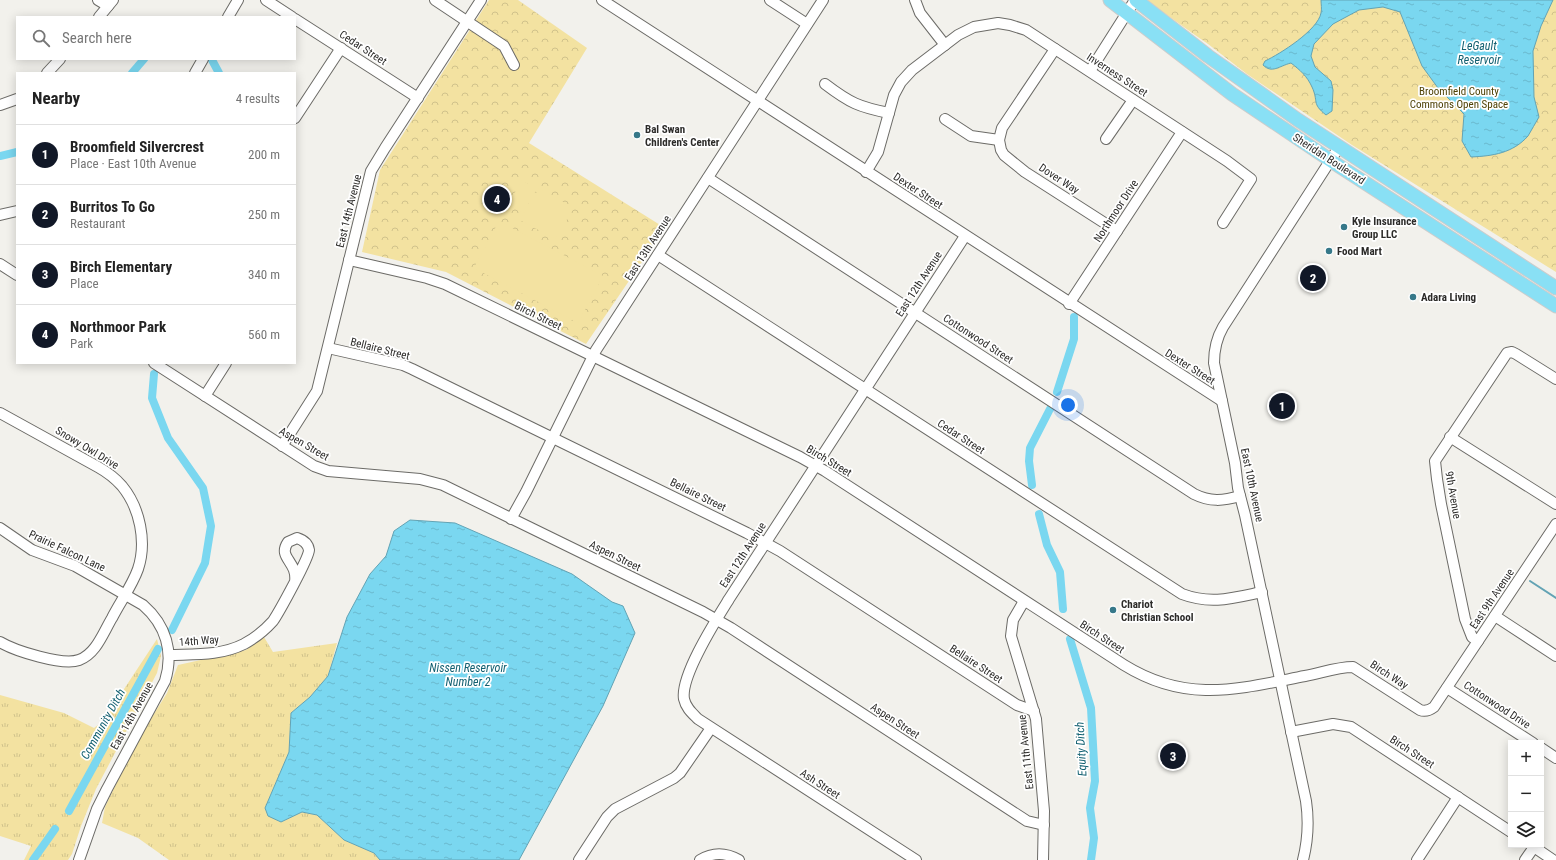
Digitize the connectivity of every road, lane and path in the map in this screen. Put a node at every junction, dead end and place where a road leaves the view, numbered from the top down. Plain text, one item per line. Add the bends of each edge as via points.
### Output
1 (98, 0) edge
2 (238, 0) edge
3 (266, 0) edge
4 (435, 0) edge
5 (481, 0) edge
6 (602, 0) edge
7 (770, 0) edge
8 (824, 0) edge
9 (915, 0) edge
10 (1110, 0) edge
11 (1135, 0) edge
12 (110, 3) edge
13 (1127, 13) junction
14 (100, 16) edge
15 (229, 16) edge
16 (290, 16) edge
17 (296, 20) edge
18 (467, 21) junction
19 (807, 24) junction
20 (944, 45) junction
21 (341, 48) junction
22 (1055, 49) junction
23 (59, 60) edge
24 (202, 60) edge
25 (514, 65) dead end
26 (48, 72) edge
27 (196, 72) edge
28 (1090, 72) junction
29 (825, 84) dead end
30 (418, 98) junction
31 (16, 99) edge
32 (1133, 100) junction
33 (758, 101) junction
34 (0, 105) edge
35 (889, 113) junction
36 (296, 116) edge
37 (945, 119) dead end
38 (1182, 132) junction
39 (1106, 139) dead end
40 (999, 140) junction
41 (1339, 147) junction
42 (1331, 160) junction
43 (866, 172) junction
44 (708, 178) junction
45 (16, 211) edge
46 (0, 214) edge
47 (1223, 223) dead end
48 (1117, 231) junction
49 (965, 236) junction
50 (658, 255) junction
51 (349, 260) junction
52 (0, 264) edge
53 (16, 274) edge
54 (1556, 288) edge
55 (1070, 304) junction
56 (1556, 306) edge
57 (915, 312) junction
58 (328, 348) junction
59 (593, 356) junction
60 (156, 364) edge
61 (225, 364) edge
62 (1556, 380) edge
63 (865, 389) junction
64 (205, 396) junction
65 (1222, 401) junction
66 (0, 413) edge
67 (1450, 437) junction
68 (553, 438) junction
69 (282, 446) junction
70 (815, 466) junction
71 (1240, 496) junction
72 (1556, 504) edge
73 (511, 519) junction
74 (1556, 524) edge
75 (0, 528) edge
76 (1553, 537) edge
77 (765, 543) junction
78 (295, 582) dead end
79 (1262, 592) junction
80 (125, 594) junction
81 (1024, 601) junction
82 (1495, 616) junction
83 (716, 620) junction
84 (1478, 641) junction
85 (0, 642) edge
86 (169, 655) junction
87 (1556, 656) edge
88 (1281, 681) junction
89 (1447, 688) junction
90 (1034, 711) junction
91 (711, 728) junction
92 (1291, 732) junction
93 (1528, 740) edge
94 (1544, 750) edge
95 (1556, 758) edge
96 (1458, 797) junction
97 (1044, 826) junction
98 (1508, 830) edge
99 (1531, 848) edge
100 (1535, 848) edge
101 (79, 860) edge
102 (579, 860) edge
103 (700, 860) edge
104 (739, 860) edge
105 (916, 860) edge
106 (1043, 860) edge
107 (1303, 860) edge
108 (1417, 860) edge
109 (1525, 860) edge
110 (1553, 860) edge

1 - 12 street
2 - 15 street
3 - 16 street
4 - 18 street
5 - 18 street, East 14th Avenue
6 - 33 street, Dexter Street
7 - 19 street
8 - 19 street, East 13th Avenue
9 - 20 street via 920,13
10 - 13 main road, Sheridan Boulevard
11 - 13 street
11 - 41 main road, Sheridan Boulevard via 1253,89
12 - 14 street
13 - 28 street
13 - 42 main road, Sheridan Boulevard via 1232,94
17 - 21 street, Cedar Street
18 - 25 street via 504,46
18 - 30 street, East 14th Avenue
19 - 33 street, East 13th Avenue
20 - 22 street, Inverness Street via 961,33 983,24 1005,24 1026,30
20 - 35 street via 907,74 894,95
21 - 30 street, Cedar Street
21 - 36 street
22 - 28 street, Inverness Street
22 - 40 street via 1002,128
23 - 26 street
24 - 27 street
28 - 32 street, Inverness Street
29 - 35 street via 853,103
30 - 51 street, East 14th Avenue via 371,171
31 - 34 street
32 - 38 street, Inverness Street
32 - 39 street
33 - 43 street, Dexter Street
33 - 44 street, East 13th Avenue
35 - 43 street via 878,152
37 - 40 street via 971,136
38 - 47 street, Inverness Street via 1251,179
38 - 48 street, Northmoor Drive
40 - 48 street, Dover Way via 1004,156 1010,161
41 - 42 street, East 10th Avenue
41 - 54 main road, Sheridan Boulevard
42 - 56 main road, Sheridan Boulevard
42 - 65 street, East 10th Avenue via 1216,339 1214,363
43 - 49 street, Dexter Street
44 - 50 street, East 13th Avenue
44 - 57 street, Cottonwood Street
45 - 46 street
48 - 55 street, Northmoor Drive
49 - 55 street, Dexter Street
49 - 57 street, East 12th Avenue
50 - 59 street, East 13th Avenue
50 - 63 street, Cedar Street
51 - 58 street, East 14th Avenue
51 - 59 street, Birch Street via 445,284
52 - 53 street
55 - 65 street, Dexter Street
57 - 63 street, East 12th Avenue
57 - 71 street, Cottonwood Street via 1194,494 1210,500 1226,500
58 - 68 street, Bellaire Street via 403,365
58 - 69 street, East 14th Avenue via 317,391
59 - 68 street, East 13th Avenue
59 - 70 street, Birch Street
60 - 64 street, Aspen Street
61 - 64 street
62 - 67 street, 9th Avenue via 1516,354 1507,353
63 - 70 street, East 12th Avenue
63 - 79 street, Cedar Street via 1182,594 1211,600
64 - 69 street, Aspen Street
65 - 71 street, East 10th Avenue
66 - 80 street, Snowy Owl Drive via 98,466 113,476 127,492 138,518 142,546 137,571
67 - 72 street
67 - 84 street, 9th Avenue via 1436,458 1437,479 1466,619 1472,637
68 - 73 street, East 13th Avenue
68 - 77 street, Bellaire Street
69 - 73 street, Aspen Street via 314,466 328,471 420,479 443,485
70 - 77 street, East 12th Avenue
70 - 81 street, Birch Street
71 - 79 street, East 10th Avenue
73 - 83 street, Aspen Street
74 - 76 street, East 9th Avenue
75 - 80 street, Prairie Falcon Lane via 32,550 75,566
76 - 82 street, East 9th Avenue
77 - 83 street, East 12th Avenue
77 - 90 street, Bellaire Street via 1017,705
78 - 86 street, 14th Way via 272,622 244,644 208,654
79 - 88 street, East 10th Avenue
80 - 85 street, Snowy Owl Drive via 96,646 90,654 77,661 60,662
80 - 86 street, East 14th Avenue via 143,605 157,620 165,634
81 - 88 street, Birch Street via 1136,672 1162,684 1216,691
81 - 90 street, East 11th Avenue via 1013,620 1011,636
82 - 84 street, East 9th Avenue
82 - 87 street
83 - 91 street, East 12th Avenue via 692,665 684,692 688,709
83 - 97 street, Aspen Street via 1027,821
84 - 89 street, East 9th Avenue
86 - 101 street, East 14th Avenue via 165,681 97,809
88 - 89 street, Birch Way via 1353,667 1422,710 1434,707
88 - 92 street, East 10th Avenue
89 - 93 street, Cottonwood Drive
90 - 97 street, East 11th Avenue
91 - 102 street via 680,773 620,806 607,816
91 - 105 street, Ash Street
92 - 96 street, Birch Street via 1332,724 1351,727
92 - 107 street, East 10th Avenue via 1308,814 1308,836
94 - 95 street
96 - 98 street, Birch Street
96 - 108 street
97 - 106 street, East 11th Avenue
99 - 109 street
100 - 110 street
103 - 104 street via 719,853

